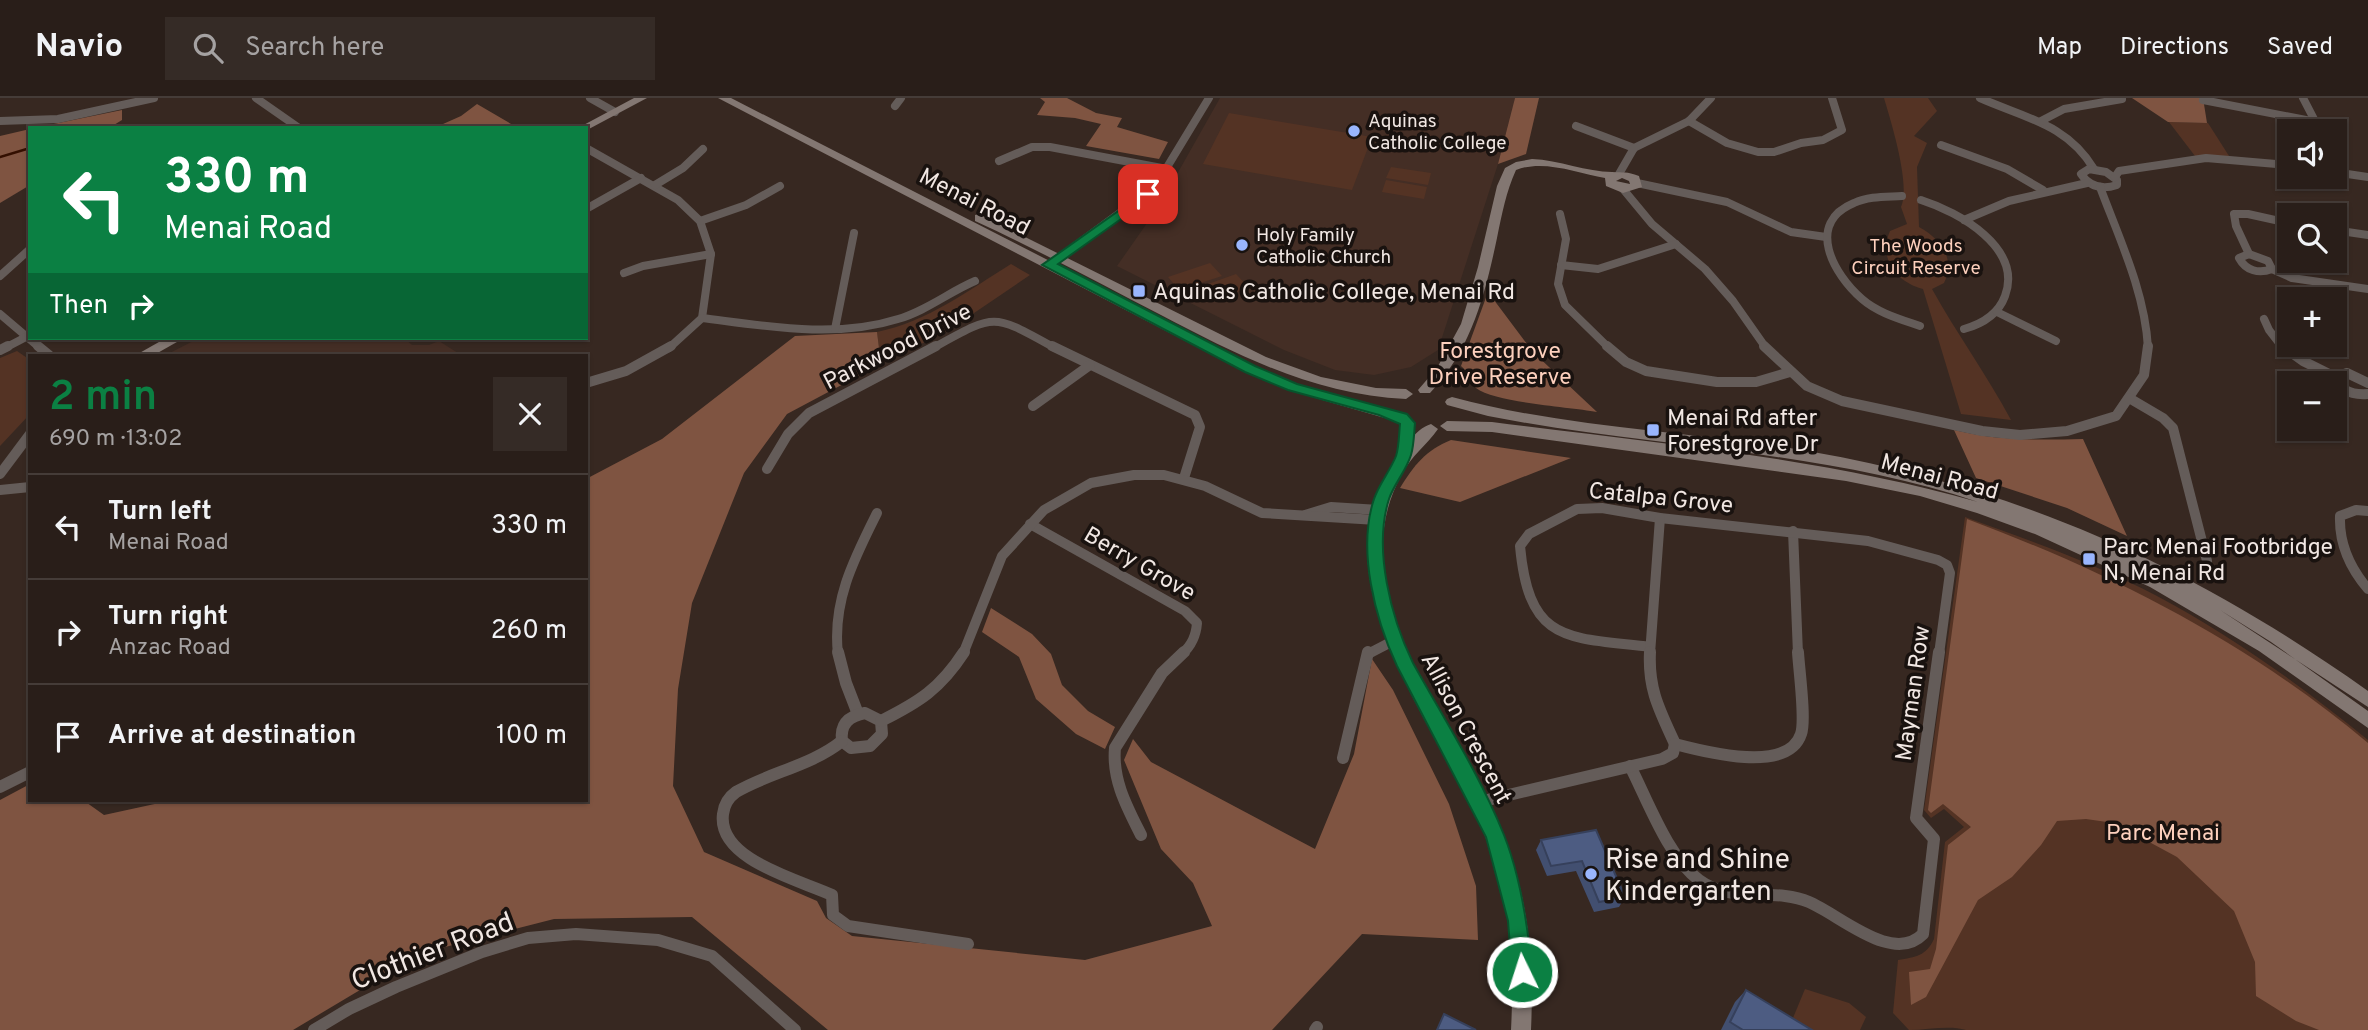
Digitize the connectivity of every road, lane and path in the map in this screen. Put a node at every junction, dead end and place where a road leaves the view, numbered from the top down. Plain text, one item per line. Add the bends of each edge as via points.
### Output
1 (154, 98) edge
2 (256, 98) edge
3 (590, 98) edge
4 (642, 98) edge
5 (901, 98) edge
6 (1198, 98) edge
7 (1711, 98) edge
8 (1832, 98) edge
9 (1980, 98) edge
10 (2303, 98) edge
11 (728, 99) edge
12 (1208, 99) edge
13 (2122, 99) edge
14 (2203, 100) dead end
15 (895, 106) dead end
16 (615, 112) junction
17 (2304, 119) edge
18 (2314, 119) edge
19 (0, 121) edge
20 (1689, 121) junction
21 (2041, 121) junction
22 (294, 126) edge
23 (587, 126) edge
24 (1576, 126) dead end
25 (1941, 145) dead end
26 (1634, 148) junction
27 (588, 149) edge
28 (703, 149) dead end
29 (999, 161) dead end
30 (2277, 164) edge
31 (1167, 169) junction
32 (2094, 169) junction
33 (2347, 174) edge
34 (1613, 177) junction
35 (2115, 177) junction
36 (2368, 177) edge
37 (641, 178) junction
38 (1637, 183) junction
39 (2088, 183) junction
40 (655, 186) junction
41 (780, 186) dead end
42 (2100, 187) junction
43 (1623, 189) junction
44 (2043, 190) junction
45 (1902, 196) dead end
46 (1922, 200) dead end
47 (588, 208) edge
48 (1560, 214) dead end
49 (1964, 220) junction
50 (2277, 220) edge
51 (700, 221) junction
52 (2347, 232) edge
53 (855, 233) dead end
54 (2368, 235) edge
55 (1826, 237) junction
56 (1676, 244) junction
57 (28, 251) edge
58 (711, 254) junction
59 (2249, 254) junction
60 (1055, 261) junction
61 (1561, 265) junction
62 (2272, 269) junction
63 (624, 273) dead end
64 (0, 276) edge
65 (975, 281) dead end
66 (2368, 289) edge
67 (1997, 312) junction
68 (0, 314) edge
69 (702, 318) junction
70 (2263, 319) dead end
71 (1920, 326) dead end
72 (835, 329) junction
73 (1964, 329) dead end
74 (26, 337) joint
75 (30, 340) edge
76 (173, 340) edge
77 (2056, 341) dead end
78 (0, 350) edge
79 (48, 354) edge
80 (145, 354) edge
81 (1090, 365) junction
82 (1446, 369) junction
83 (2323, 371) edge
84 (1790, 372) junction
85 (2347, 373) edge
86 (588, 382) edge
87 (2368, 383) edge
88 (1425, 390) junction
89 (2347, 391) edge
90 (1406, 394) junction
91 (2368, 394) edge
92 (2129, 398) junction
93 (1449, 399) junction
94 (1033, 406) dead end
95 (1405, 420) junction
96 (1447, 426) junction
97 (1431, 429) junction
98 (28, 437) edge
99 (1404, 454) junction
100 (767, 469) dead end
101 (0, 474) edge
102 (1184, 478) junction
103 (28, 487) edge
104 (0, 490) edge
105 (2368, 511) edge
106 (877, 513) dead end
107 (1378, 515) junction
108 (1660, 518) junction
109 (1030, 524) junction
110 (1793, 531) junction
111 (2207, 561) dead end
112 (1950, 573) joint
113 (2368, 589) edge
114 (1394, 640) junction
115 (1650, 647) junction
116 (2368, 700) edge
117 (858, 714) junction
118 (881, 721) junction
119 (2368, 722) edge
120 (842, 741) junction
121 (1675, 744) junction
122 (1343, 758) dead end
123 (1630, 766) junction
124 (28, 773) edge
125 (0, 787) edge
126 (1479, 802) junction
127 (1141, 835) dead end
128 (968, 944) dead end
129 (314, 1030) edge
130 (795, 1030) edge
131 (1521, 1030) edge

1 - 19 street via 38,121
2 - 22 street
3 - 16 street
4 - 16 main road
5 - 15 street
6 - 12 street
7 - 20 street
8 - 20 street via 1842,130 1830,140 1772,152 1746,151
9 - 21 street
10 - 18 street
11 - 60 main road, Menai Road
12 - 31 street
13 - 21 street via 2064,109
14 - 17 street
16 - 23 main road
20 - 26 street
21 - 32 street via 2080,145
24 - 26 street
25 - 44 street via 2007,169
26 - 34 street
27 - 37 street
28 - 40 street
29 - 31 street via 1032,147 1050,147
30 - 35 street via 2206,158 2119,171
31 - 60 street via 1148,194
32 - 35 street
32 - 39 street via 2082,172
33 - 36 street
34 - 38 main road via 1630,176
34 - 43 main road via 1615,187
34 - 82 main road via 1530,168 1507,174 1465,334
35 - 42 street via 2117,185
37 - 40 street
37 - 47 street
38 - 43 main road
38 - 55 street via 1727,202 1791,232
39 - 42 street
39 - 44 street
40 - 51 street
41 - 51 street via 746,205
42 - 92 street via 2135,281 2147,330 2144,375
43 - 56 street
44 - 49 street via 1995,203
45 - 55 street via 1875,195 1852,201 1833,218
46 - 49 street
48 - 61 street via 1566,239
49 - 67 street via 1992,243 2006,264 2009,292
50 - 59 street via 2234,214
51 - 58 street
52 - 54 street
53 - 72 street
55 - 71 street via 1832,260 1861,298 1890,316
56 - 61 street via 1598,269
56 - 84 street via 1734,301 1765,347
57 - 64 street
58 - 63 street
58 - 69 street
59 - 62 street via 2269,261
59 - 62 street via 2239,258 2245,266 2261,272
60 - 90 main road, Menai Road via 1280,368 1347,389
60 - 95 main road, Menai Road via 1250,369 1293,387
61 - 84 street via 1558,284 1565,305 1626,362 1646,371 1733,383 1766,381
62 - 66 street via 2292,278
65 - 72 street via 897,320
67 - 73 street via 1983,324
67 - 77 street
68 - 74 street
69 - 72 street
69 - 86 street via 658,355
70 - 83 street via 2276,342
74 - 78 street
75 - 79 street
76 - 80 main road
81 - 94 street
81 - 100 street, Parkwood Drive via 1008,322 981,322 809,413 788,434
81 - 102 street, Parkwood Drive via 1195,415 1200,427
82 - 88 main road
82 - 93 main road
84 - 92 street via 1807,386 1842,401 2000,434 2067,431 2116,416
85 - 87 street
88 - 90 main road
88 - 93 main road
89 - 91 street
90 - 95 main road via 1398,405
92 - 111 street via 2172,428
93 - 96 main road via 1456,411
93 - 116 main road, Menai Road via 1520,418 1849,463 1979,495 2061,524 2165,572 2275,635
95 - 97 main road
95 - 99 main road
96 - 97 main road
96 - 119 main road, Menai Road via 1492,427 1816,471 1977,507 2091,550 2203,608 2275,652
97 - 99 main road
98 - 101 street
99 - 107 main road, Allison Crescent
102 - 107 street via 1262,513
102 - 109 street via 1134,475 1091,483 1062,498
103 - 104 street
105 - 113 street via 2340,516 2339,527 2358,578
106 - 117 street via 846,581 834,630 844,682
107 - 114 main road, Allison Crescent via 1379,585
108 - 110 street, Catalpa Grove
108 - 115 street
108 - 115 street, Catalpa Grove via 1602,508 1577,509 1529,534 1520,546 1535,608 1549,626 1572,635
109 - 118 street via 1002,556 968,646 952,671 921,701
109 - 127 street, Berry Grove via 1185,611 1197,623 1198,637 1164,670 1118,740 1113,759 1123,797
110 - 112 street, Catalpa Grove via 1868,541 1938,560
110 - 121 street via 1802,732 1790,750 1772,756 1727,754
112 - 123 street, Mayman Row via 1916,818 1934,839 1923,934 1918,943 1906,948 1892,945 1795,897 1726,891 1698,879 1673,846
114 - 122 street via 1368,652
114 - 126 main road, Allison Crescent
115 - 121 street via 1652,693
117 - 118 street via 872,714
117 - 120 street via 843,725
118 - 120 street via 881,738 871,747 857,750
120 - 128 street via 828,752 734,793 725,801 721,822 730,839 749,858 832,895 833,915 848,926
121 - 123 street via 1672,753 1662,759
123 - 126 street
124 - 125 street
126 - 131 main road, Allison Crescent via 1500,851 1518,921
129 - 130 street, Clothier Road via 396,987 482,952 528,938 576,934 659,940 712,956

